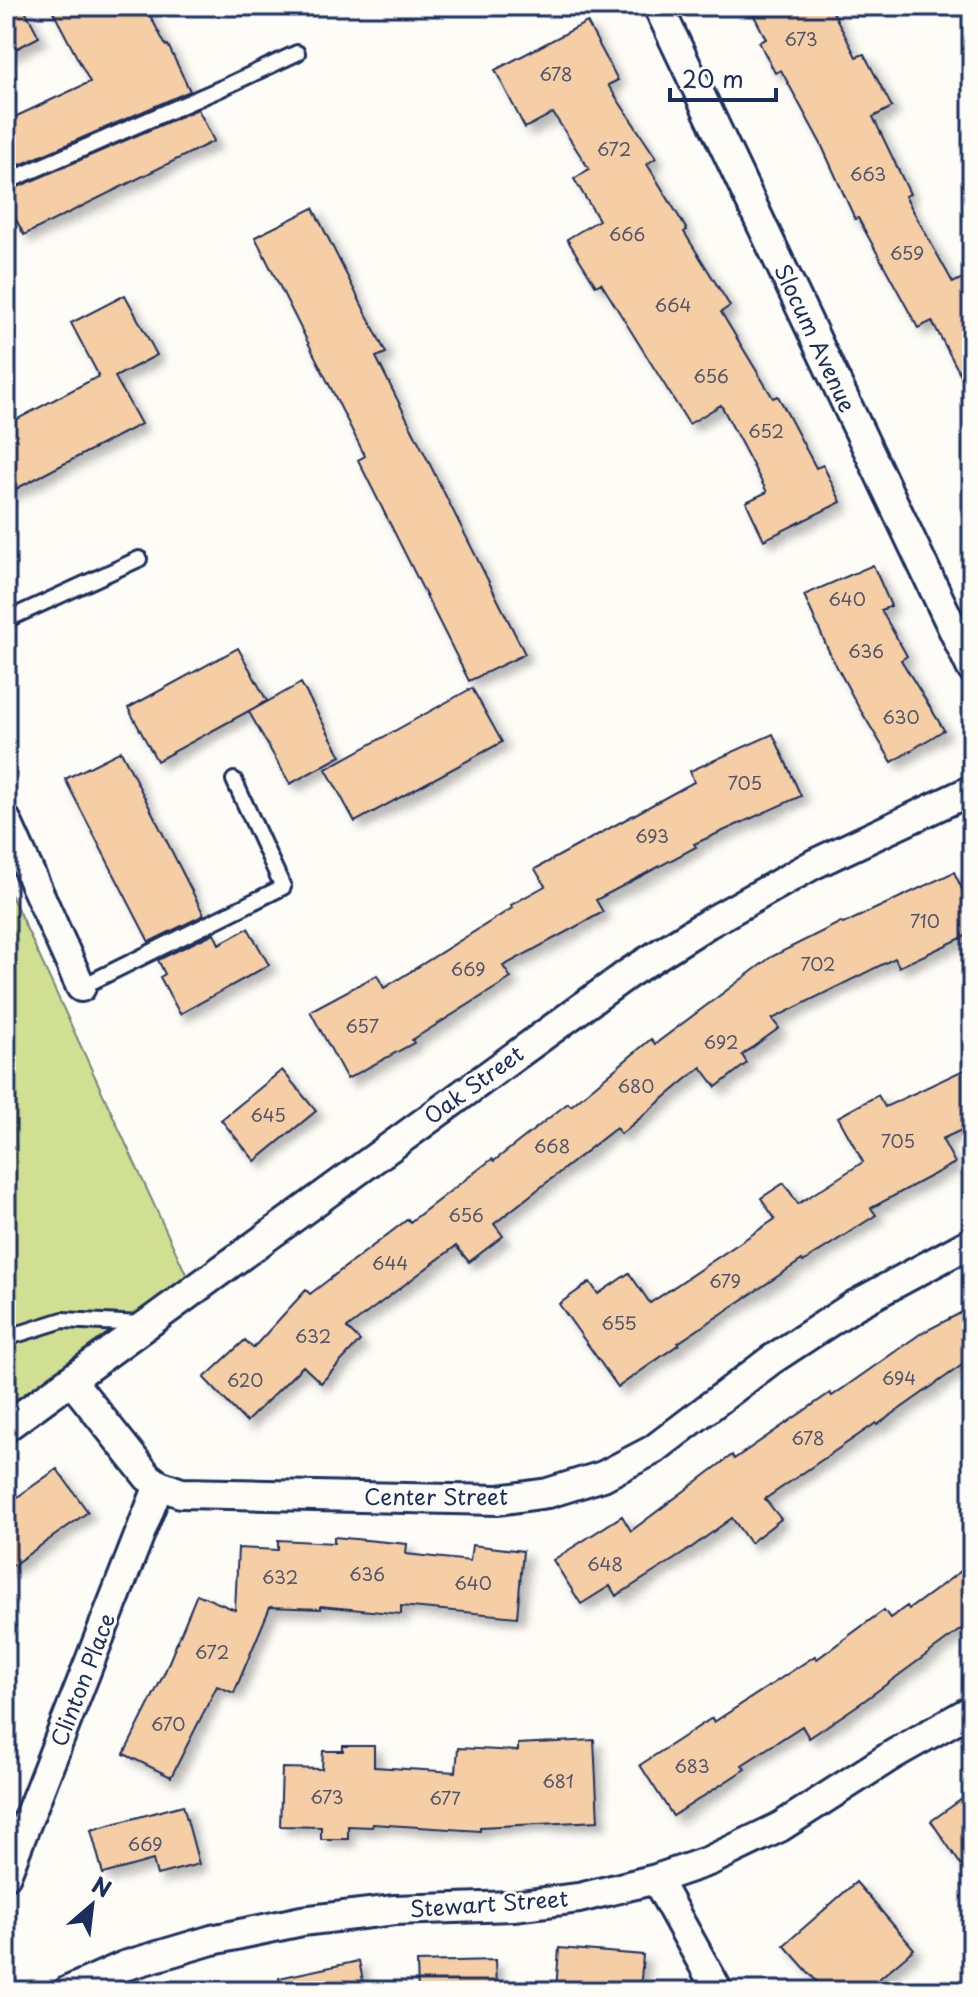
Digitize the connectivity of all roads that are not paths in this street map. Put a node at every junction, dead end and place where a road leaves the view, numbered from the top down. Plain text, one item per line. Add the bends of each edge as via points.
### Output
1 (658, 6) edge
2 (297, 53) dead end
3 (6, 182) edge
4 (139, 559) dead end
5 (6, 620) edge
6 (972, 669) edge
7 (234, 780) dead end
8 (972, 790) edge
9 (6, 820) edge
10 (81, 987) joint
11 (972, 1242) edge
12 (146, 1324) junction
13 (6, 1338) edge
14 (71, 1380) junction
15 (6, 1427) edge
16 (159, 1485) junction
17 (972, 1710) edge
18 (6, 1875) edge
19 (656, 1879) junction
20 (68, 1991) edge
21 (718, 1991) edge

1 - 6 street, Slocum Avenue
2 - 3 lane
4 - 5 lane
7 - 10 lane via 283,887
8 - 12 street, Oak Street via 814,864 629,973
9 - 10 street
11 - 16 street, Center Street via 831,1320 653,1450 603,1476 548,1493 498,1500 181,1493
12 - 13 lane via 63,1320
12 - 14 street, Oak Street
14 - 15 street, Oak Street
14 - 16 street
16 - 18 street, Clinton Place
17 - 19 street, Stewart Street via 780,1827
19 - 20 street, Stewart Street via 579,1898 513,1906 395,1910 302,1921 124,1966
19 - 21 street

